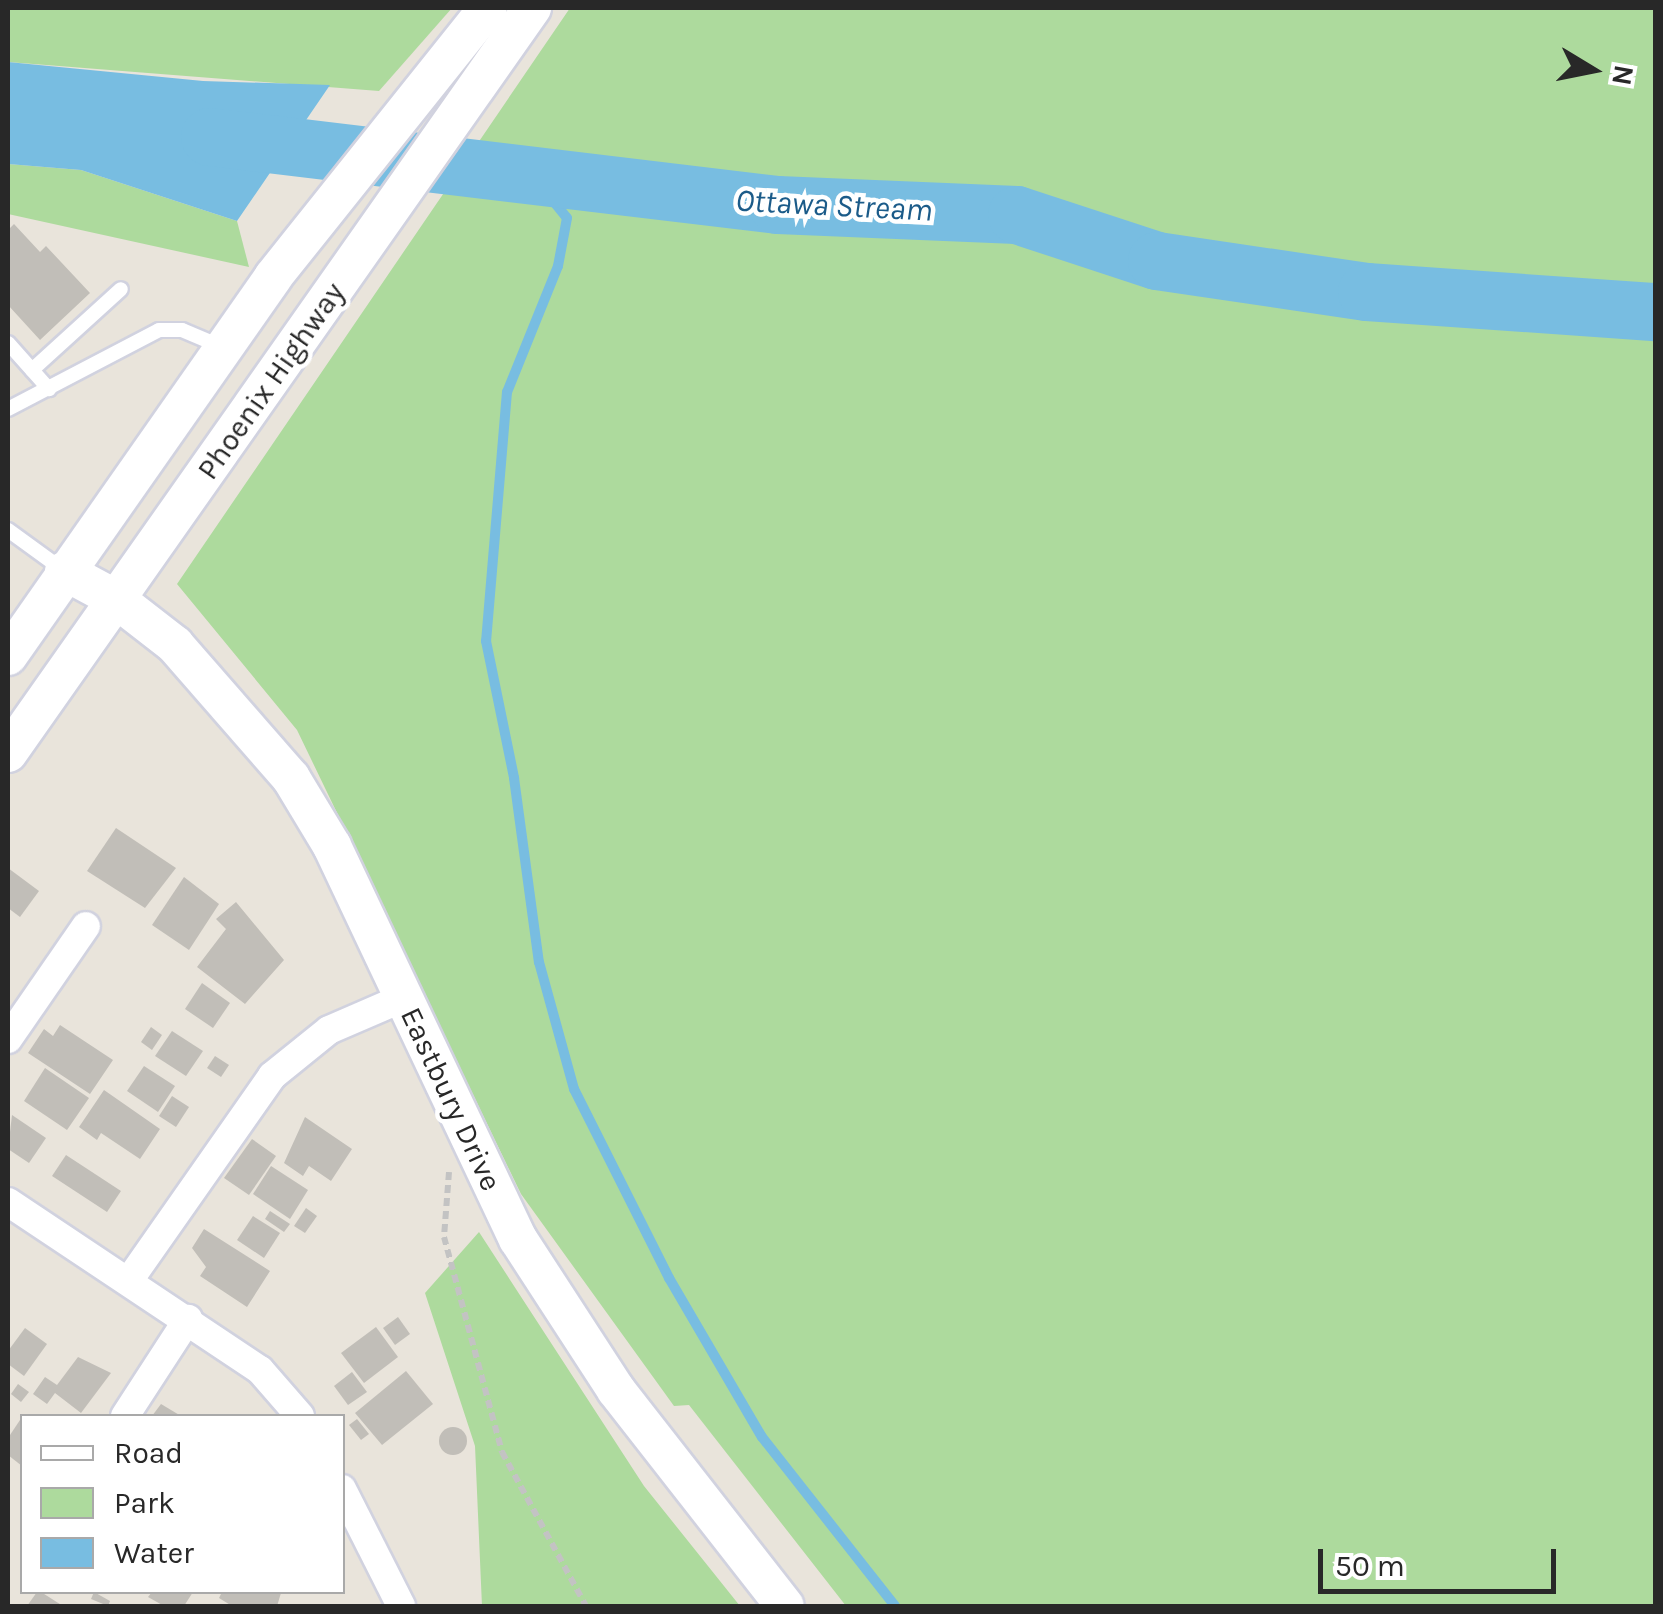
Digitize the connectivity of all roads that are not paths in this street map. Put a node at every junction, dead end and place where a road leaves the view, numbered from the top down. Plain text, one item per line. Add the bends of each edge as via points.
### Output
1 (488, 8) edge
2 (532, 8) edge
3 (121, 289) dead end
4 (8, 343) edge
5 (222, 347) junction
6 (32, 370) junction
7 (50, 389) junction
8 (8, 409) edge
9 (8, 530) edge
10 (64, 570) junction
11 (116, 599) junction
12 (8, 656) edge
13 (8, 753) edge
14 (86, 926) dead end
15 (403, 998) junction
16 (8, 1040) edge
17 (8, 1202) edge
18 (130, 1279) junction
19 (188, 1319) junction
20 (126, 1414) edge
21 (298, 1414) edge
22 (345, 1494) edge
23 (401, 1606) edge
24 (786, 1606) edge

1 - 5 main road, Phoenix Highway
2 - 11 main road, Phoenix Highway
3 - 6 lane
4 - 6 lane
5 - 7 lane via 182,330 159,330
5 - 10 main road, Phoenix Highway
6 - 7 lane
7 - 8 lane
9 - 10 lane
10 - 11 main road, Eastbury Drive
10 - 12 main road, Phoenix Highway
11 - 13 main road, Phoenix Highway
11 - 15 main road, Eastbury Drive via 186,657 291,778 332,846
14 - 16 street
15 - 18 street via 329,1030 272,1076
15 - 24 main road, Eastbury Drive via 518,1239 616,1390
17 - 18 street
18 - 19 street
19 - 20 street
19 - 21 street via 260,1370
22 - 23 street

